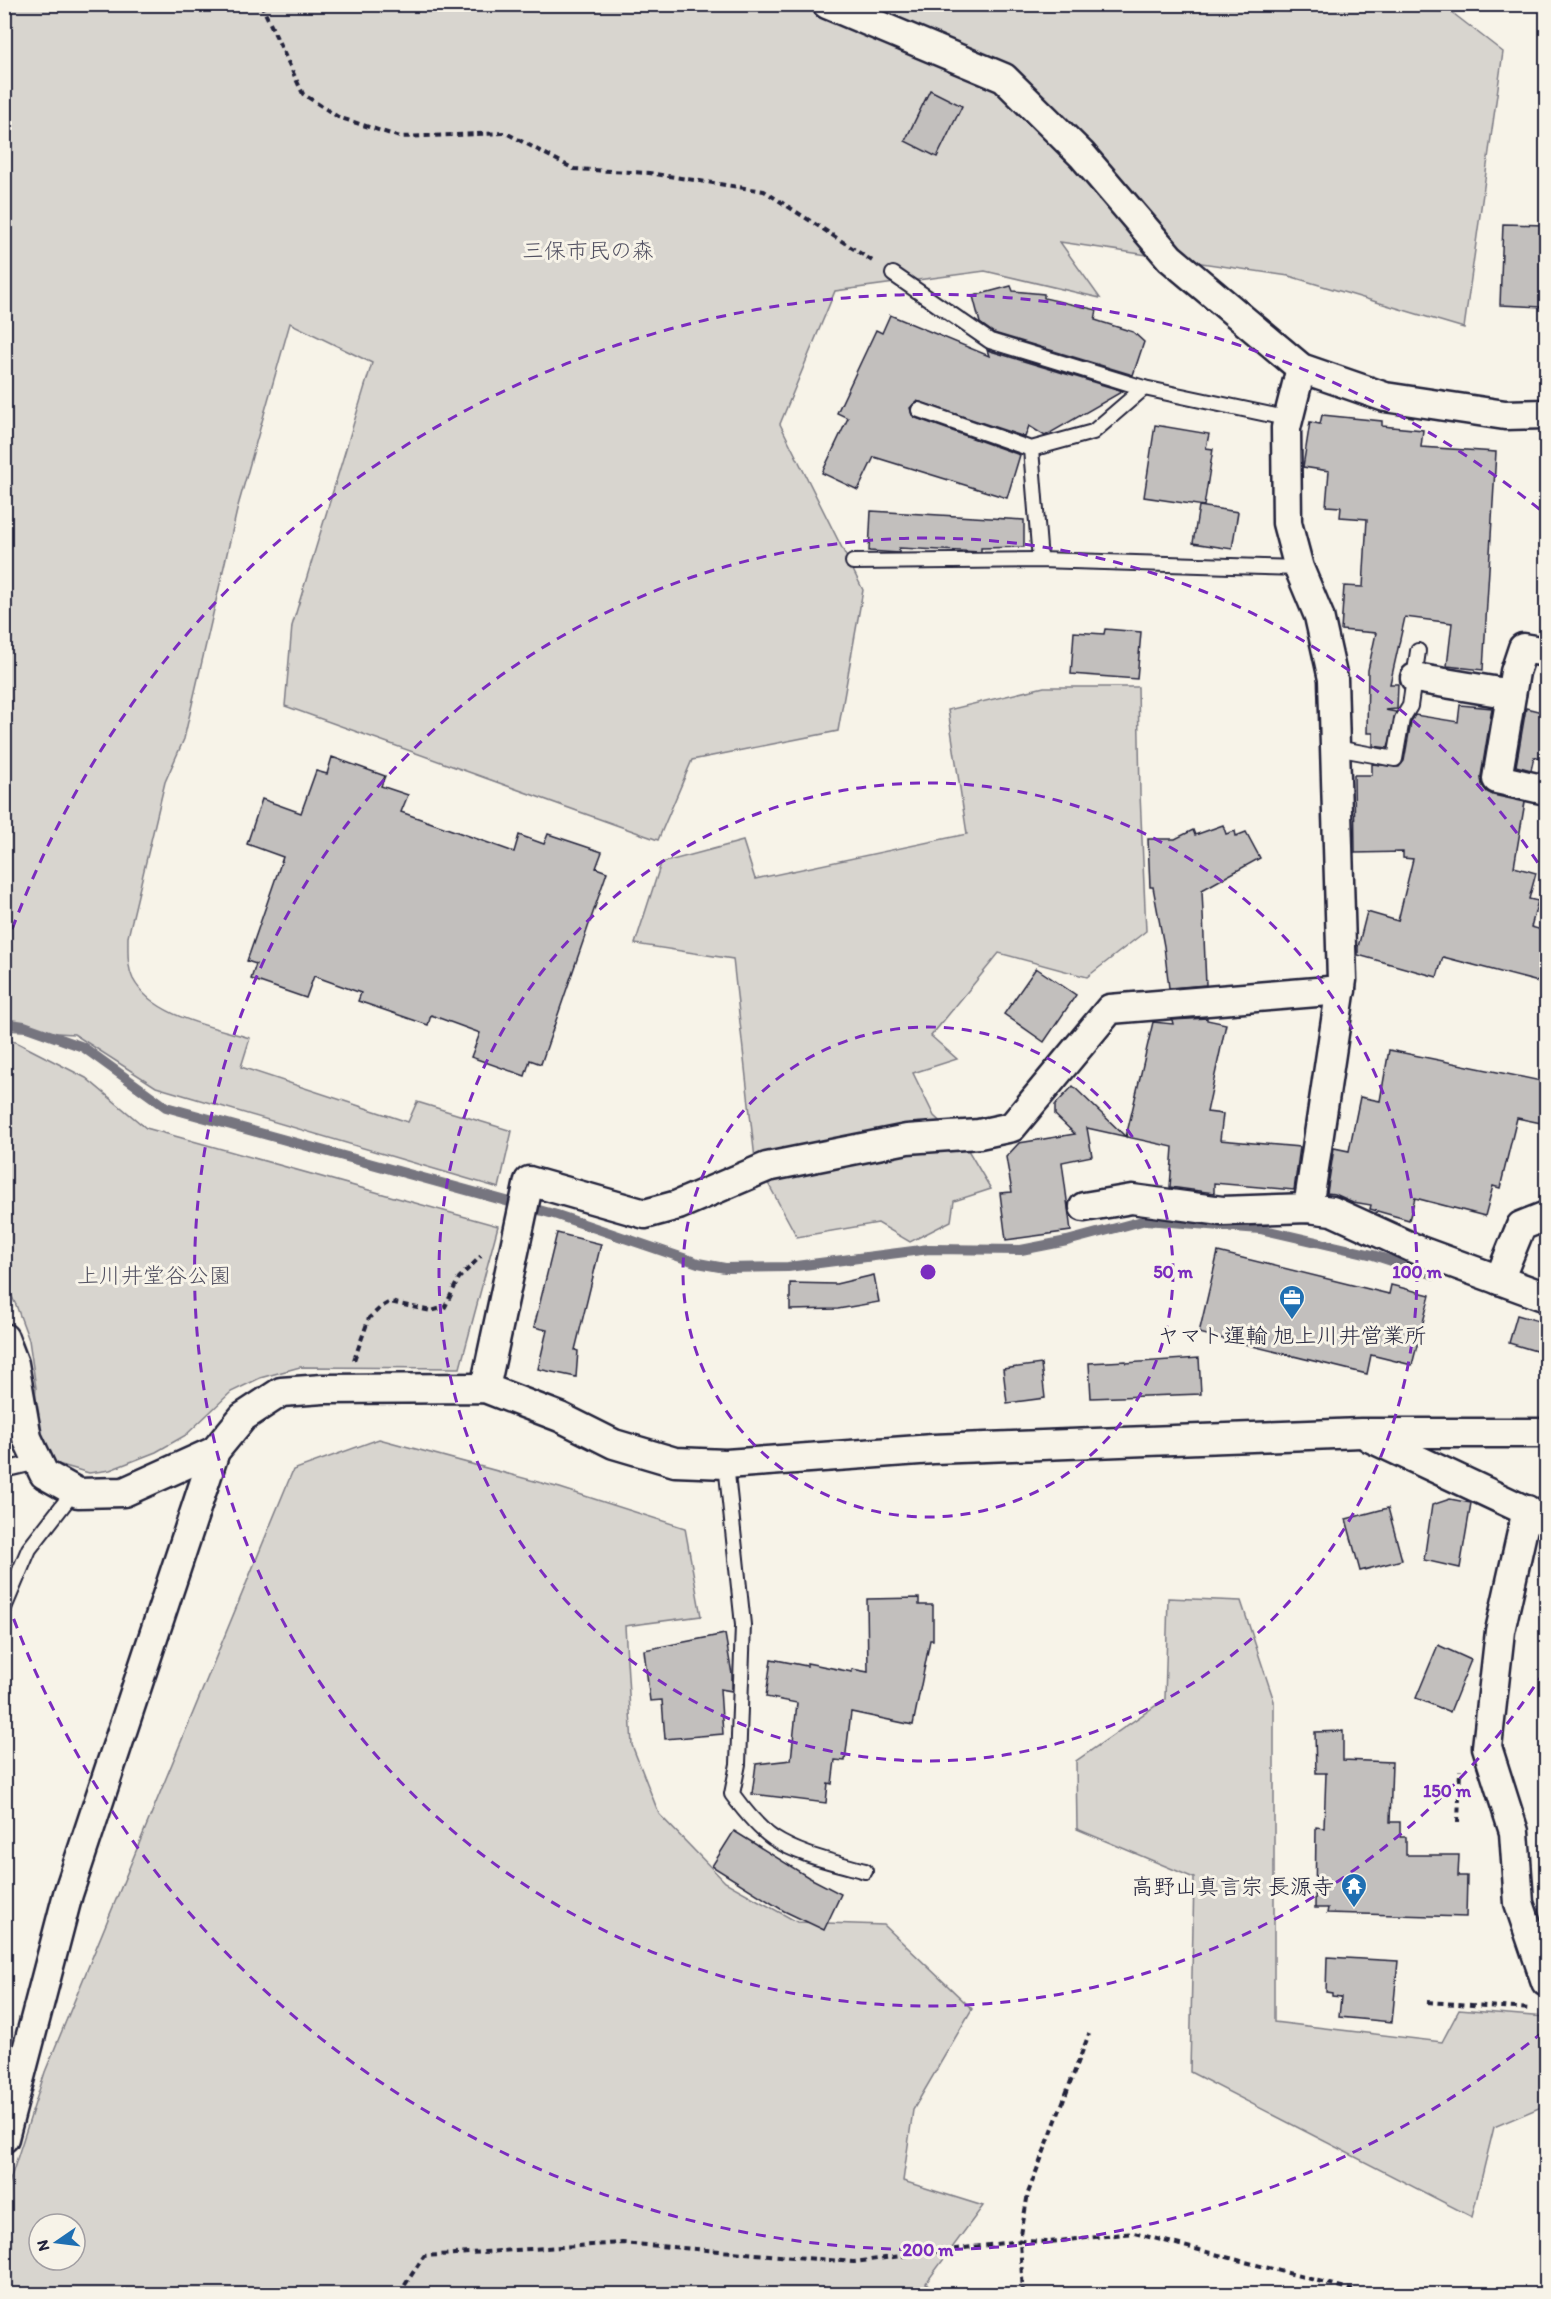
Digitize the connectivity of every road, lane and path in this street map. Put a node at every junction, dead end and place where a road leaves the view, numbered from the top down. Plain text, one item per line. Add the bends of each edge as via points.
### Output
1 (261, 4) edge
2 (827, 4) edge
3 (893, 274) joint
4 (1301, 368) junction
5 (1144, 388) junction
6 (919, 410) dead end
7 (1546, 414) edge
8 (1290, 419) junction
9 (1031, 449) junction
10 (1040, 561) junction
11 (853, 562) dead end
12 (1299, 568) junction
13 (1546, 652) edge
14 (1416, 665) joint
15 (1511, 694) junction
16 (1336, 748) junction
17 (1546, 790) edge
18 (1341, 990) junction
19 (1084, 1207) dead end
20 (1308, 1208) junction
21 (1546, 1216) edge
22 (514, 1255) junction
23 (1499, 1280) junction
24 (1546, 1297) edge
25 (4, 1338) edge
26 (362, 1362) dead end
27 (485, 1388) junction
28 (1361, 1433) junction
29 (1546, 1433) edge
30 (214, 1451) junction
31 (38, 1462) junction
32 (726, 1464) junction
33 (4, 1470) edge
34 (75, 1491) junction
35 (1537, 1515) edge
36 (4, 1608) edge
37 (1458, 1803) dead end
38 (1458, 1824) dead end
39 (865, 1871) dead end
40 (1546, 1982) edge
41 (1427, 2002) dead end
42 (1535, 2010) dead end
43 (1089, 2034) dead end
44 (4, 2138) edge
45 (1020, 2241) junction
46 (1353, 2290) dead end
47 (399, 2295) edge
48 (1023, 2295) edge

1 - 3 path via 303,94 338,117 400,137 506,133 574,169 649,173 764,191
2 - 4 street via 1004,78 1082,155 1170,258
3 - 5 lane via 990,341
4 - 7 street via 1385,397 1505,415
4 - 8 street
5 - 8 lane
5 - 9 lane via 1093,432
6 - 9 lane
8 - 12 street via 1286,428 1287,524
9 - 10 lane
10 - 11 lane
10 - 12 lane
12 - 16 street via 1319,616 1333,679
13 - 15 street via 1523,648
14 - 15 street
14 - 16 lane via 1410,706 1402,719 1395,759
15 - 17 street via 1497,780
16 - 18 street
18 - 20 street
18 - 22 street via 1110,1008 1012,1127 979,1134 907,1139 767,1167 678,1205 645,1214 529,1181
19 - 20 street via 1132,1199 1222,1211
20 - 23 street via 1332,1211 1420,1251
21 - 23 street via 1521,1226
22 - 26 path via 491,1253 477,1257 459,1278 449,1302 438,1310 390,1302 381,1307 369,1318 353,1362
22 - 27 street
23 - 24 street
25 - 31 street via 14,1364 27,1438
27 - 30 street via 281,1392 243,1416
27 - 32 street via 560,1417 614,1444 675,1462
28 - 29 street
28 - 32 street via 933,1449
28 - 35 street
30 - 34 street via 123,1492
30 - 44 street via 68,1894
31 - 33 lane
31 - 34 street via 44,1474
32 - 39 lane via 743,1625 738,1764 732,1794 772,1838 805,1854
34 - 36 lane via 28,1549
35 - 40 street via 1500,1630 1487,1747 1514,1832 1519,1902
37 - 38 path
41 - 42 path
43 - 45 path via 1028,2193
45 - 46 path via 1134,2233
45 - 47 path via 854,2262 622,2243 424,2256
45 - 48 path

